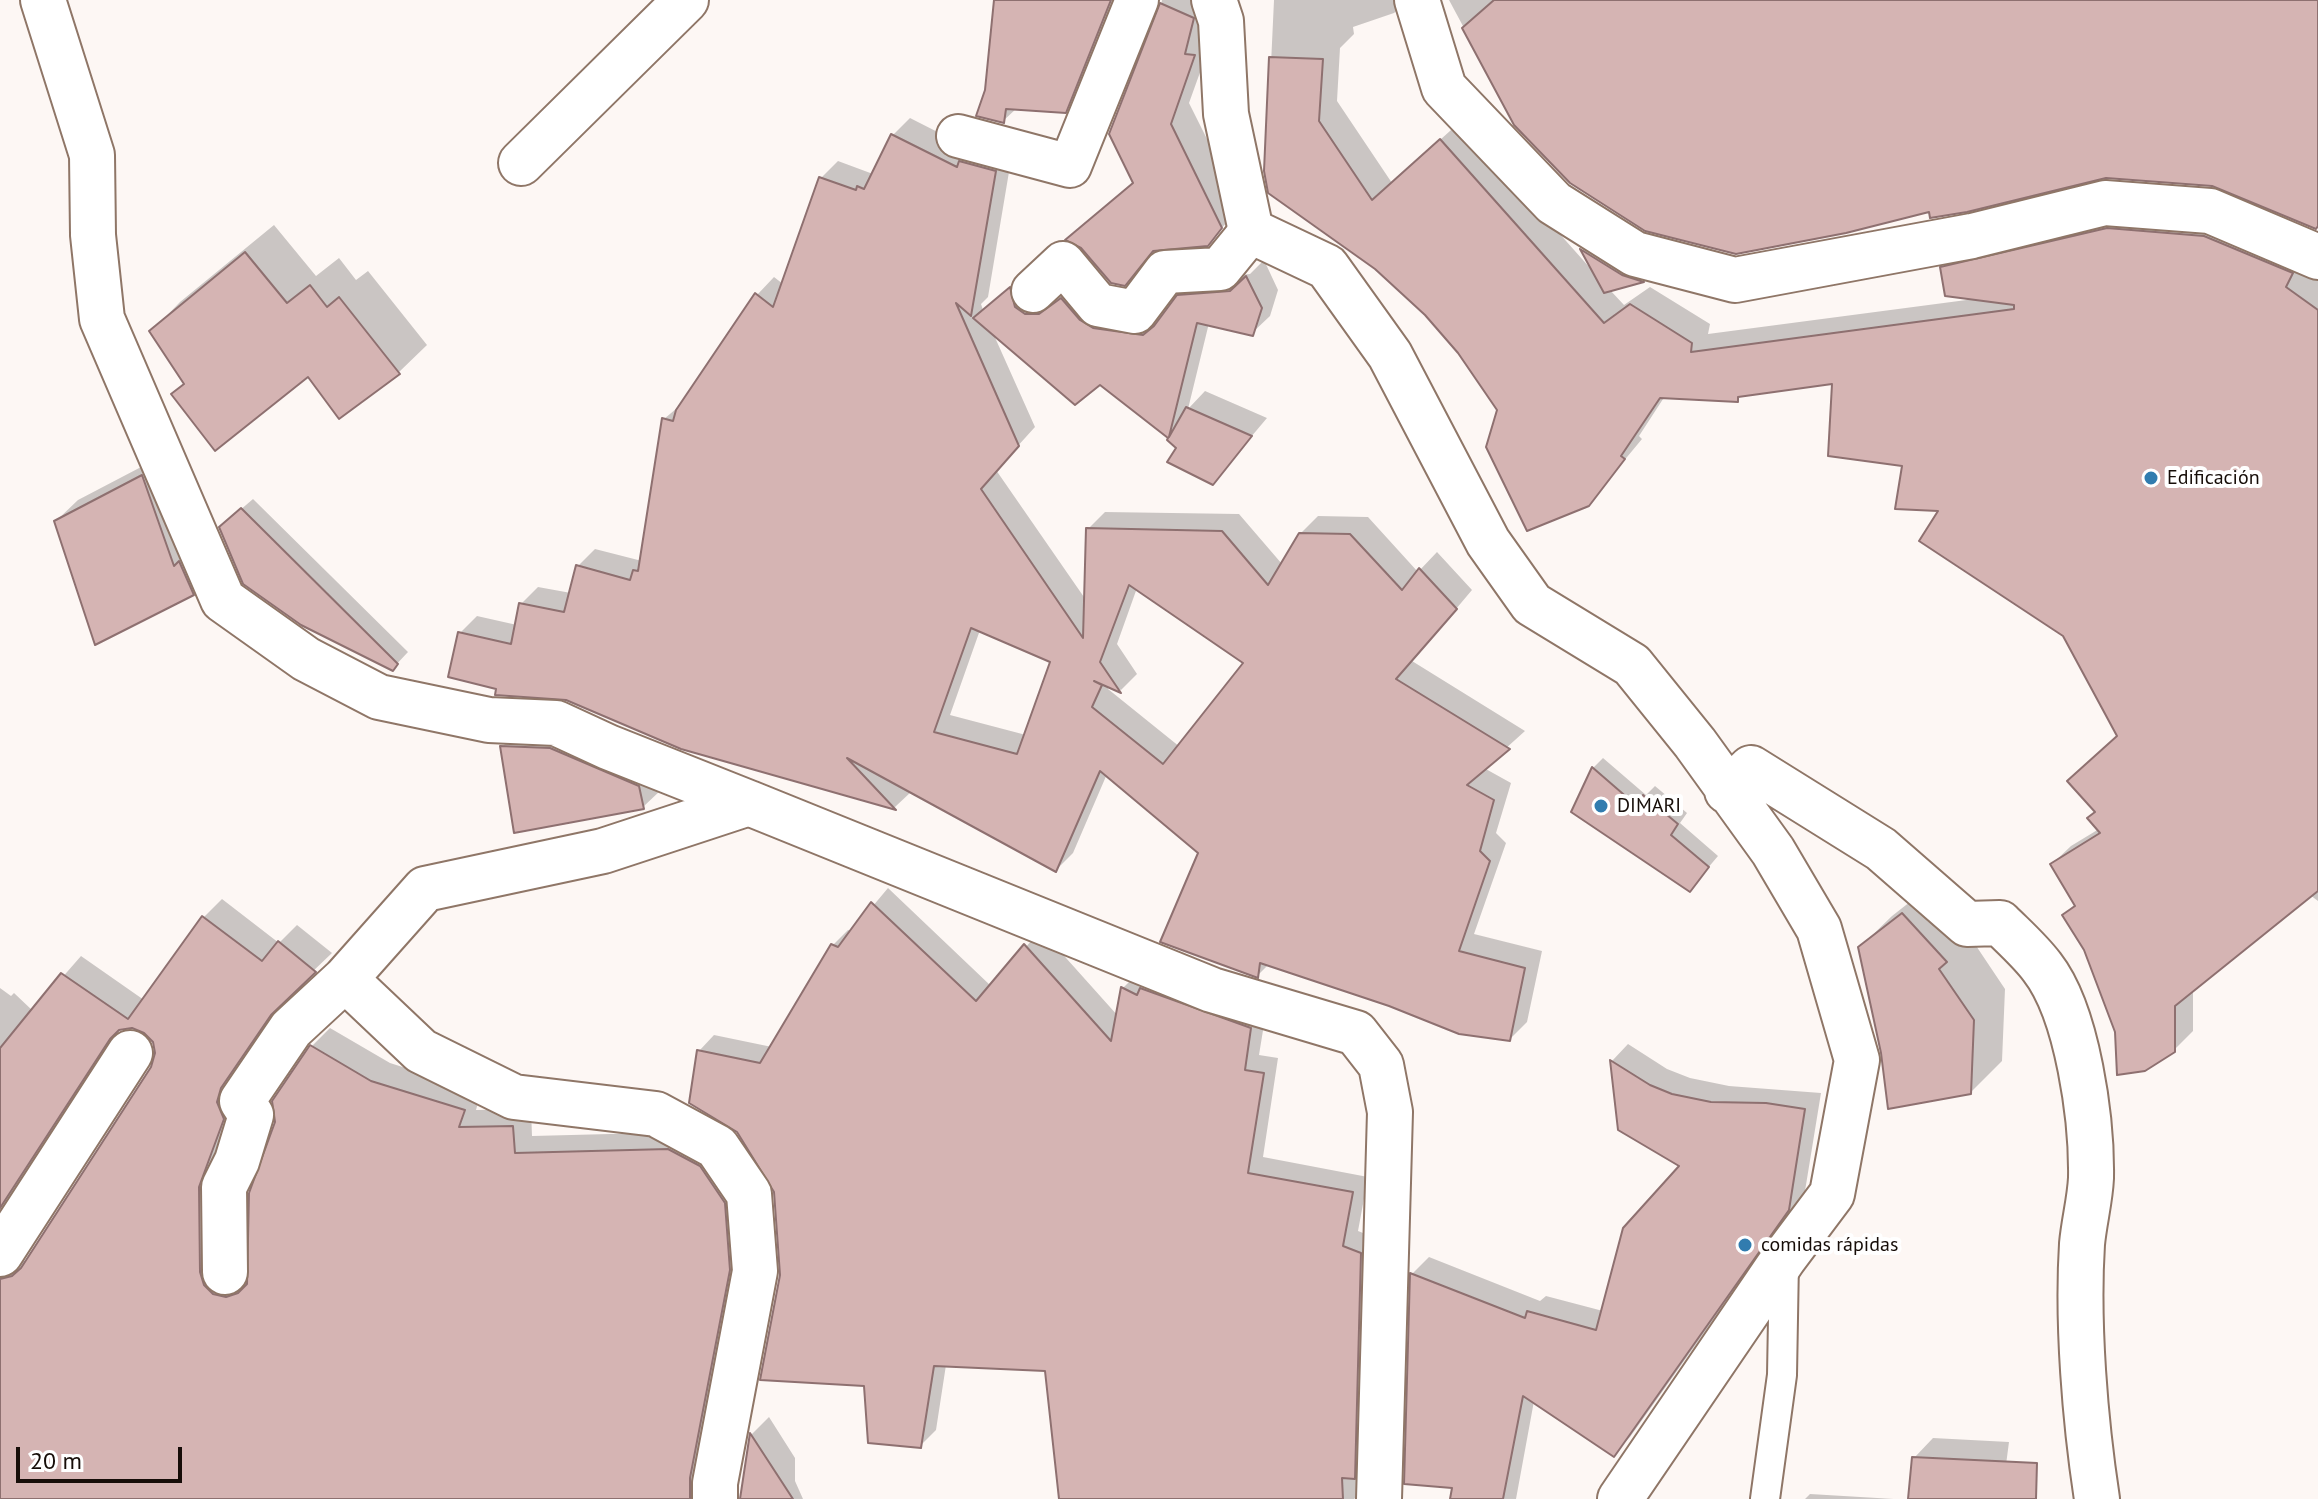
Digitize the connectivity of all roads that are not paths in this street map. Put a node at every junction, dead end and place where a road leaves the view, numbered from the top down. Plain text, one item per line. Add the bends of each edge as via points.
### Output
1 (43, 0) edge
2 (686, 0) edge
3 (1137, 0) edge
4 (1214, 0) edge
5 (1417, 0) edge
6 (958, 136) dead end
7 (521, 163) dead end
8 (1251, 231) junction
9 (2318, 257) edge
10 (1033, 291) dead end
11 (1727, 791) junction
12 (749, 803) junction
13 (345, 979) junction
14 (130, 1053) dead end
15 (0, 1254) edge
16 (1784, 1258) junction
17 (225, 1272) dead end
18 (715, 1499) edge
19 (1379, 1499) edge
20 (1620, 1499) edge
21 (1765, 1499) edge
22 (2097, 1499) edge

1 - 12 street via 92,155 102,319 223,600 306,659 379,697 489,720 556,723
2 - 7 street
3 - 6 street via 1070,166
4 - 8 street via 1221,21 1226,114
5 - 9 street via 1444,88 1554,203 1635,254 1735,280 1972,236 2105,203 2210,211
8 - 10 street via 1220,269 1165,272 1135,312 1098,305 1063,263
8 - 11 street via 1327,267 1390,355 1488,542 1532,604 1632,665
11 - 16 street via 1773,851 1819,929 1857,1060 1832,1194
11 - 22 street via 1751,768 1881,849 1967,924 2000,923 2044,969 2069,1023 2086,1087 2091,1179 2082,1245 2084,1340 2087,1433
12 - 13 street via 603,851 425,889
12 - 19 street via 1212,990 1356,1033 1381,1065 1390,1112
13 - 17 street via 291,1029 242,1101 251,1115 224,1187
13 - 18 street via 421,1051 514,1097 656,1114 717,1147 749,1194 755,1271
14 - 15 street
16 - 20 street
16 - 21 lane via 1782,1375

